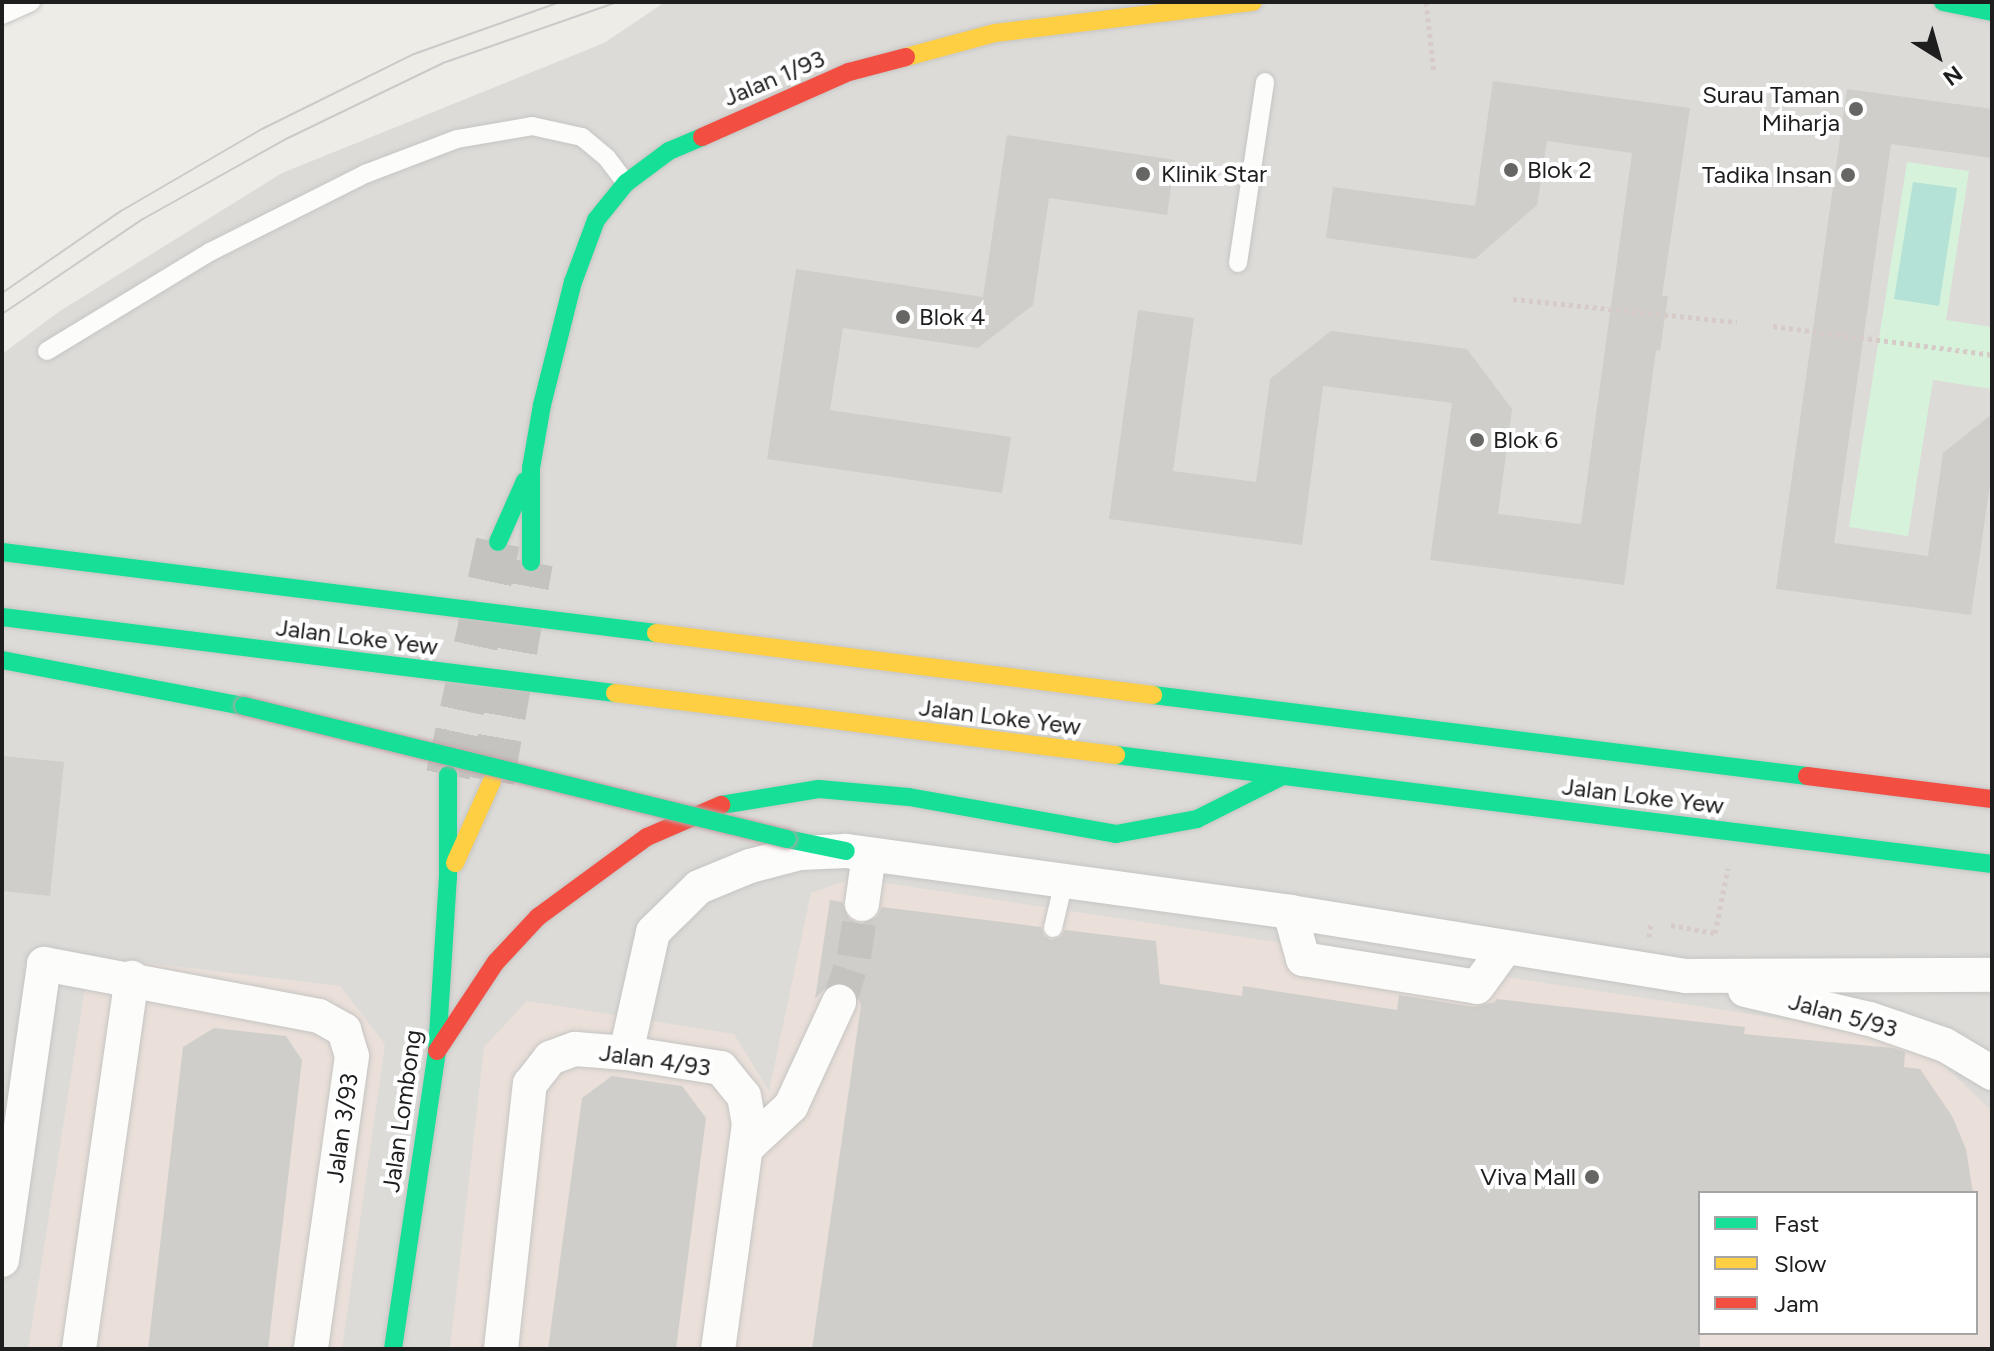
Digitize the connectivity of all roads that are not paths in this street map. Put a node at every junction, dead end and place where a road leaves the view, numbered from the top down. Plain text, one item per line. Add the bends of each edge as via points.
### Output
1 (31, 2) edge
2 (1253, 2) edge
3 (1943, 2) edge
4 (1992, 12) edge
5 (2, 15) edge
6 (1265, 82) dead end
7 (626, 183) junction
8 (1238, 263) dead end
9 (47, 351) dead end
10 (531, 468) junction
11 (498, 542) tunnel mouth
12 (2, 552) edge
13 (531, 562) tunnel mouth
14 (2, 617) edge
15 (2, 660) edge
16 (448, 775) tunnel mouth
17 (1283, 776) junction
18 (492, 781) tunnel mouth
19 (1992, 799) edge
20 (857, 853) junction
21 (1992, 864) edge
22 (448, 878) junction
23 (1064, 881) junction
24 (862, 904) tunnel mouth
25 (1053, 928) dead end
26 (1992, 975) edge
27 (1686, 976) junction
28 (132, 978) junction
29 (839, 1002) tunnel mouth
30 (437, 1051) junction
31 (626, 1053) junction
32 (1992, 1073) edge
33 (746, 1148) junction
34 (2, 1260) edge
35 (79, 1349) edge
36 (311, 1349) edge
37 (393, 1349) edge
38 (501, 1349) edge
39 (718, 1349) edge

1 - 5 lane
2 - 7 main road, Jalan 1/93 via 995,33 849,72 669,151
3 - 4 main road
6 - 8 lane
7 - 9 lane via 582,137 532,126 457,139 365,174 210,252
7 - 10 main road, Jalan 1/93 via 596,220 573,282
10 - 11 main road
10 - 13 main road
12 - 19 main road, Jalan Loke Yew
14 - 17 main road, Jalan Loke Yew
15 - 20 main road, bridge via 244,706
16 - 22 main road, Jalan Lombong
17 - 21 main road, Jalan Loke Yew
17 - 30 main road via 1197,819 1116,834 909,797 819,789 707,808 647,837 538,917 496,962
18 - 22 main road, Jalan Lombong
20 - 23 street
20 - 24 street
20 - 31 street via 800,853 699,887 653,932
22 - 30 main road, Jalan Lombong
23 - 25 lane
23 - 27 street
26 - 27 street
27 - 32 street, Jalan 5/93 via 1870,1019 1945,1045
28 - 34 street, Jalan 3/93 via 44,964
28 - 35 street
28 - 36 street, Jalan 3/93 via 319,1016 344,1030 352,1056
29 - 33 street via 791,1106
30 - 37 main road, Jalan Lombong
31 - 33 street, Jalan 4/93 via 721,1068 744,1096
31 - 38 street, Jalan 4/93 via 575,1049 550,1058 530,1084
33 - 39 street, Jalan 4/93

